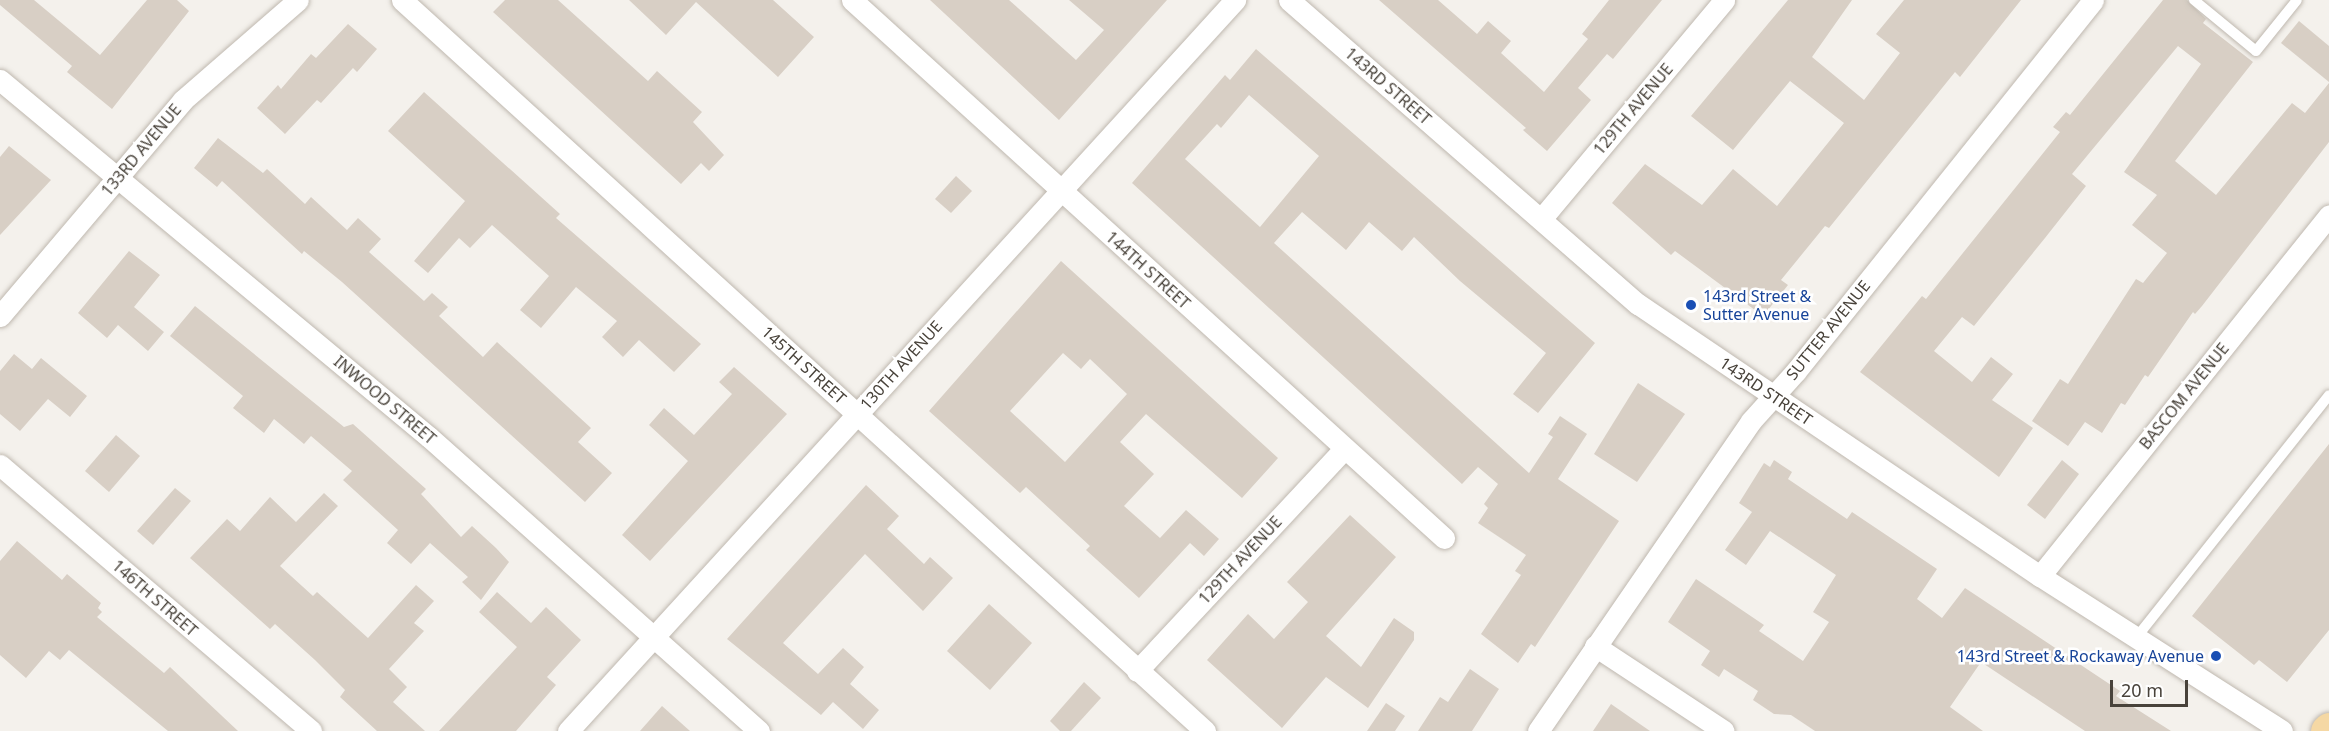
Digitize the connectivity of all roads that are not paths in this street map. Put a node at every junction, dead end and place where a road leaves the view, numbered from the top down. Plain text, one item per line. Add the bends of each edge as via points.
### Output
1 (298, 0) edge
2 (402, 0) edge
3 (852, 0) edge
4 (1235, 0) edge
5 (1288, 0) edge
6 (1724, 0) edge
7 (2093, 0) edge
8 (2194, 0) edge
9 (2298, 0) edge
10 (0, 80) edge
11 (118, 176) junction
12 (1061, 190) junction
13 (2329, 215) edge
14 (1542, 218) junction
15 (0, 316) edge
16 (2329, 395) edge
17 (1773, 396) junction
18 (857, 414) junction
19 (1344, 448) junction
20 (0, 465) edge
21 (1444, 538) dead end
22 (2040, 576) junction
23 (655, 636) junction
24 (2136, 638) junction
25 (1595, 646) junction
26 (1137, 671) junction
27 (311, 731) edge
28 (568, 731) edge
29 (759, 731) edge
30 (1205, 731) edge
31 (1539, 731) edge
32 (1724, 731) edge
33 (2282, 731) edge

1 - 11 street, 133RD AVENUE via 183,100
2 - 18 street, 145TH STREET
3 - 12 street, 144TH STREET
4 - 12 street, 130TH AVENUE
5 - 14 street, 143RD STREET
6 - 14 street, 129TH AVENUE
7 - 17 street, SUTTER AVENUE
8 - 9 lane via 2256,51
10 - 11 street, INWOOD STREET
11 - 15 street, 133RD AVENUE
11 - 23 street, INWOOD STREET via 429,437
12 - 18 street, 130TH AVENUE
12 - 19 street, 144TH STREET
13 - 22 street, BASCOM AVENUE
14 - 17 street, 143RD STREET via 1638,304
16 - 24 lane
17 - 22 street, 143RD STREET
17 - 25 street, SUTTER AVENUE via 1751,421
18 - 23 street, 130TH AVENUE
18 - 26 street, 145TH STREET
19 - 21 street, 144TH STREET
19 - 26 street, 129TH AVENUE
20 - 27 street, 146TH STREET
22 - 24 street, 143RD STREET
23 - 28 street, 130TH AVENUE
23 - 29 street, INWOOD STREET
24 - 33 street, 143RD STREET
25 - 31 street, SUTTER AVENUE
25 - 32 street
26 - 30 street, 145TH STREET

